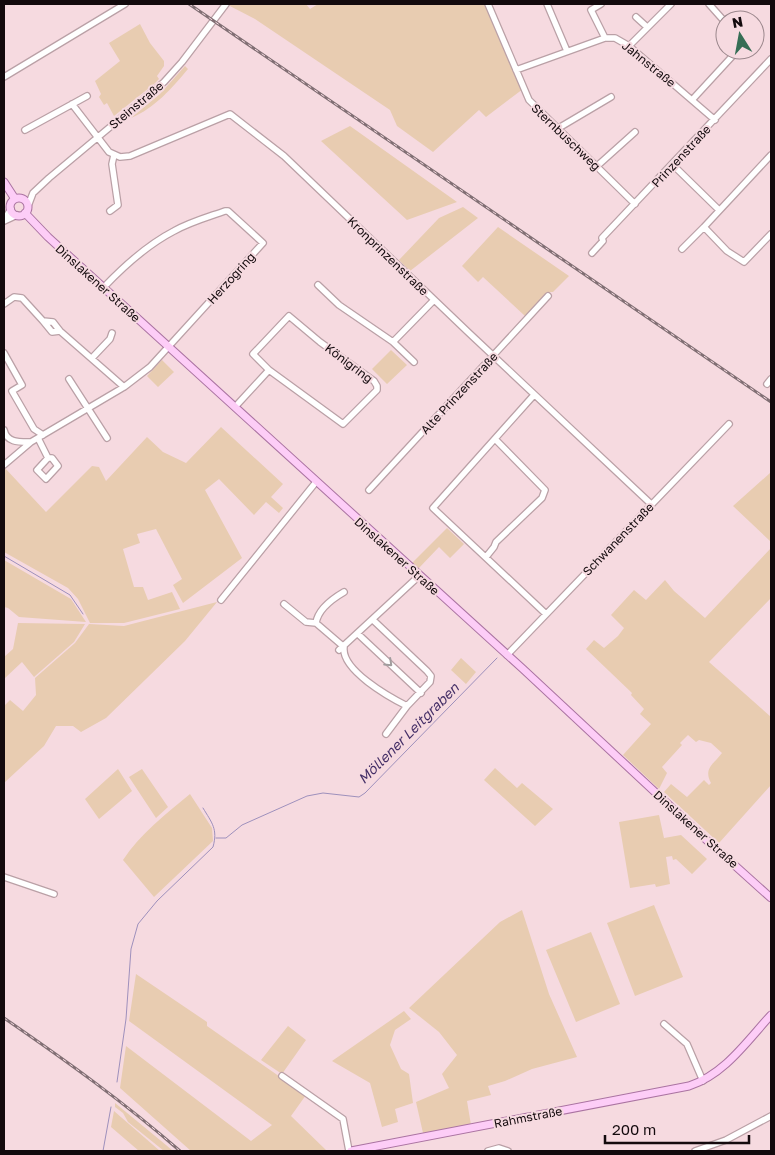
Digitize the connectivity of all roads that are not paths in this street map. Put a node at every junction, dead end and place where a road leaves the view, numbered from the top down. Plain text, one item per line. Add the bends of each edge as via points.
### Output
1 (226, 4) edge
2 (488, 4) edge
3 (547, 4) edge
4 (601, 4) edge
5 (660, 4) edge
6 (671, 4) edge
7 (125, 5) edge
8 (665, 9) junction
9 (636, 17) dead end
10 (647, 27) junction
11 (605, 38) junction
12 (629, 46) junction
13 (567, 51) junction
14 (729, 60) edge
15 (771, 60) edge
16 (516, 70) junction
17 (4, 77) edge
18 (87, 96) dead end
19 (610, 97) dead end
20 (692, 100) junction
21 (72, 104) junction
22 (715, 120) junction
23 (557, 129) junction
24 (24, 130) dead end
25 (636, 132) dead end
26 (97, 138) junction
27 (114, 155) junction
28 (771, 156) edge
29 (672, 165) junction
30 (596, 167) junction
31 (4, 182) edge
32 (33, 193) junction
33 (23, 199) junction
34 (14, 200) junction
35 (635, 204) junction
36 (11, 209) junction
37 (26, 210) junction
38 (719, 210) junction
39 (110, 211) dead end
40 (17, 215) junction
41 (4, 220) edge
42 (704, 227) junction
43 (771, 234) edge
44 (682, 249) dead end
45 (592, 253) dead end
46 (318, 285) dead end
47 (104, 287) junction
48 (548, 296) dead end
49 (434, 300) junction
50 (4, 304) edge
51 (112, 333) dead end
52 (392, 342) junction
53 (168, 347) junction
54 (4, 353) edge
55 (494, 356) junction
56 (92, 358) junction
57 (414, 362) dead end
58 (7, 365) edge
59 (268, 370) junction
60 (70, 379) dead end
61 (124, 388) junction
62 (534, 395) junction
63 (235, 407) junction
64 (88, 408) junction
65 (729, 424) dead end
66 (4, 430) edge
67 (40, 437) junction
68 (107, 438) dead end
69 (495, 439) junction
70 (31, 442) junction
71 (48, 458) dead end
72 (4, 465) edge
73 (316, 482) junction
74 (369, 490) dead end
75 (651, 504) junction
76 (486, 557) junction
77 (418, 576) junction
78 (344, 592) dead end
79 (221, 600) dead end
80 (284, 604) dead end
81 (546, 614) junction
82 (373, 620) junction
83 (316, 623) junction
84 (358, 634) junction
85 (342, 649) junction
86 (507, 654) junction
87 (421, 692) junction
88 (407, 706) junction
89 (386, 734) dead end
90 (4, 877) edge
91 (54, 894) dead end
92 (771, 898) edge
93 (771, 1014) edge
94 (664, 1024) dead end
95 (282, 1076) dead end
96 (703, 1081) junction
97 (771, 1116) edge
98 (350, 1151) edge
99 (488, 1151) edge
100 (508, 1151) edge
101 (699, 1151) edge

1 - 26 street, Steinstraße via 164,82
2 - 16 street, Sternbuschweg
3 - 13 street
4 - 11 street via 591,10
5 - 8 street
6 - 8 street
7 - 17 street
8 - 10 street
9 - 10 street
10 - 12 street
11 - 12 street, Jahnstraße via 615,38
11 - 13 street, Jahnstraße
12 - 20 street, Jahnstraße
13 - 16 street, Jahnstraße
14 - 20 street
15 - 22 street, Prinzenstraße
16 - 23 street, Sternbuschweg via 529,100
18 - 21 street
19 - 23 street
20 - 22 street, Jahnstraße
21 - 24 street
21 - 26 street
22 - 29 street, Prinzenstraße
23 - 30 street, Sternbuschweg
25 - 30 street
26 - 27 street
26 - 32 street, Steinstraße
27 - 39 street via 112,164 118,205
27 - 49 street, Kronprinzenstraße via 130,156 230,114 284,156
28 - 38 street
29 - 35 street, Prinzenstraße
29 - 38 street
30 - 35 street, Sternbuschweg
31 - 34 main road
32 - 33 street, Steinstraße
32 - 37 street, Steinstraße
33 - 34 main road
33 - 37 main road via 27,203
34 - 36 main road
35 - 45 street, Prinzenstraße
36 - 40 main road
36 - 41 street
37 - 40 main road
37 - 47 main road, Dinslakener Straße via 48,237
38 - 42 street
40 - 41 street
42 - 43 street via 727,251 744,262
42 - 44 street
46 - 52 street
47 - 53 main road, Dinslakener Straße
47 - 53 street, Herzogring via 157,241 225,211 263,244
48 - 55 street, Alte Prinzenstraße
49 - 52 street
49 - 55 street, Kronprinzenstraße
50 - 56 street via 14,297 22,298 43,321 53,322
51 - 56 street
52 - 57 street
53 - 61 street via 150,368
53 - 63 main road, Dinslakener Straße
54 - 58 street
55 - 62 street, Kronprinzenstraße
55 - 74 street, Alte Prinzenstraße
56 - 61 street
58 - 67 street via 22,385 12,391
59 - 59 street, Königring via 253,354 289,316 374,381 377,390 343,424
59 - 63 street
60 - 64 street
61 - 64 street
62 - 69 street
62 - 75 street, Kronprinzenstraße
63 - 73 main road, Dinslakener Straße
64 - 67 street
64 - 68 street
65 - 75 street, Schwanenstraße
66 - 70 street via 5,436 14,442
67 - 70 street
67 - 71 street
69 - 76 street via 545,490 542,498 496,542
69 - 76 street via 433,508
70 - 72 street
73 - 77 main road, Dinslakener Straße
73 - 79 street
75 - 81 street, Schwanenstraße
76 - 81 street
77 - 82 street
77 - 86 main road, Dinslakener Straße
78 - 83 street via 317,616
80 - 83 street via 306,622
81 - 86 street, Schwanenstraße
82 - 84 street
82 - 87 street via 431,676
83 - 85 street
84 - 85 street
84 -> 87 street
85 - 88 street via 360,676 375,689
86 - 92 main road, Dinslakener Straße
87 - 88 street
88 - 89 street
90 - 91 street
93 - 96 main road, Rahmstraße via 724,1066
94 - 96 street via 686,1044
95 - 98 street via 343,1119
96 - 98 main road, Rahmstraße
97 - 101 street
99 - 100 street via 499,1148

